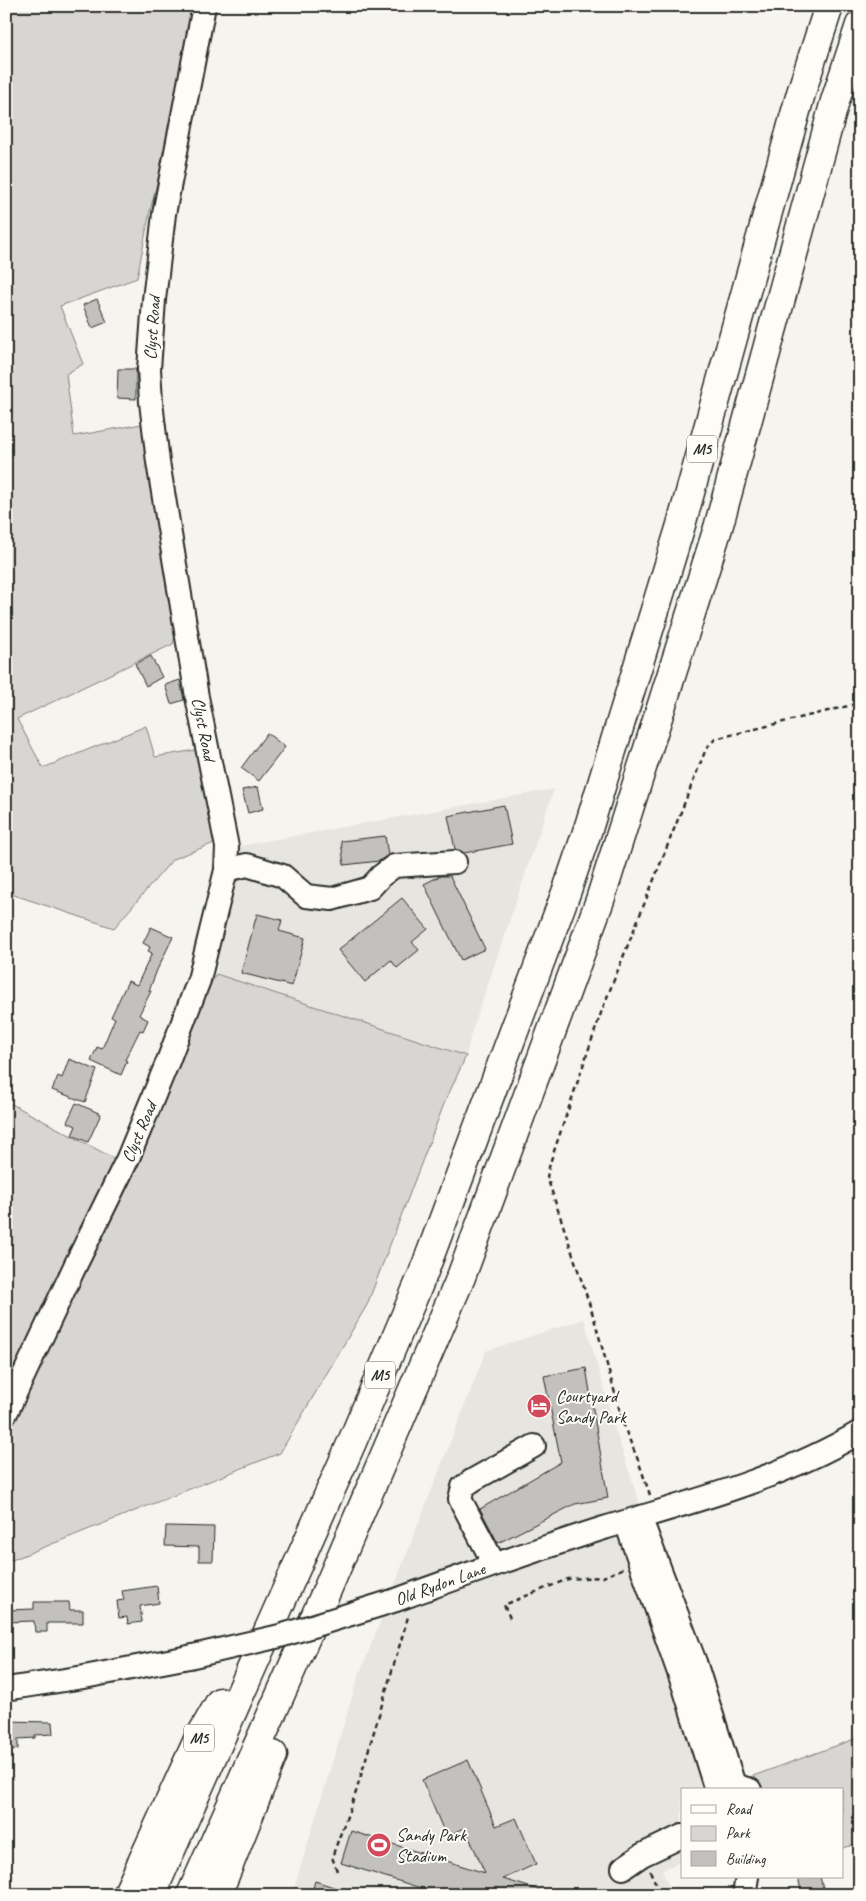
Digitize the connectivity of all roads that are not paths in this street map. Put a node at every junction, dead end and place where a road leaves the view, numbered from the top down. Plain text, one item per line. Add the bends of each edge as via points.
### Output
1 (204, 6) edge
2 (829, 6) edge
3 (860, 25) edge
4 (455, 862) dead end
5 (226, 870) junction
6 (6, 1414) edge
7 (860, 1432) edge
8 (534, 1446) dead end
9 (647, 1515) junction
10 (487, 1567) junction
11 (287, 1589) junction
12 (327, 1590) junction
13 (6, 1689) edge
14 (734, 1788) edge
15 (681, 1836) edge
16 (623, 1868) dead end
17 (747, 1878) edge
18 (127, 1895) edge
19 (151, 1895) edge
20 (191, 1895) edge
21 (217, 1895) edge
22 (744, 1895) edge

1 - 5 street, Clyst Road via 164,214 149,369 158,462 197,697 227,847
2 - 11 highway, M5 via 800,93 681,525 582,844 423,1274
3 - 12 highway, M5 via 835,101 718,528 600,900 461,1277
4 - 5 street via 394,866 370,888 332,899 306,896 283,876 247,865
5 - 6 street, Clyst Road via 199,980 164,1070 128,1158
7 - 9 street, Old Rydon Lane via 768,1476
8 - 10 street via 463,1487 460,1499 490,1556
9 - 10 street, Old Rydon Lane
9 - 14 street via 684,1688
10 - 13 street, Old Rydon Lane, bridge via 396,1600 280,1636 189,1657
11 - 18 highway, M5 via 197,1742
11 - 19 highway, M5
12 - 20 highway, M5
12 - 21 highway, M5 via 316,1644
15 - 16 street
17 - 22 street

